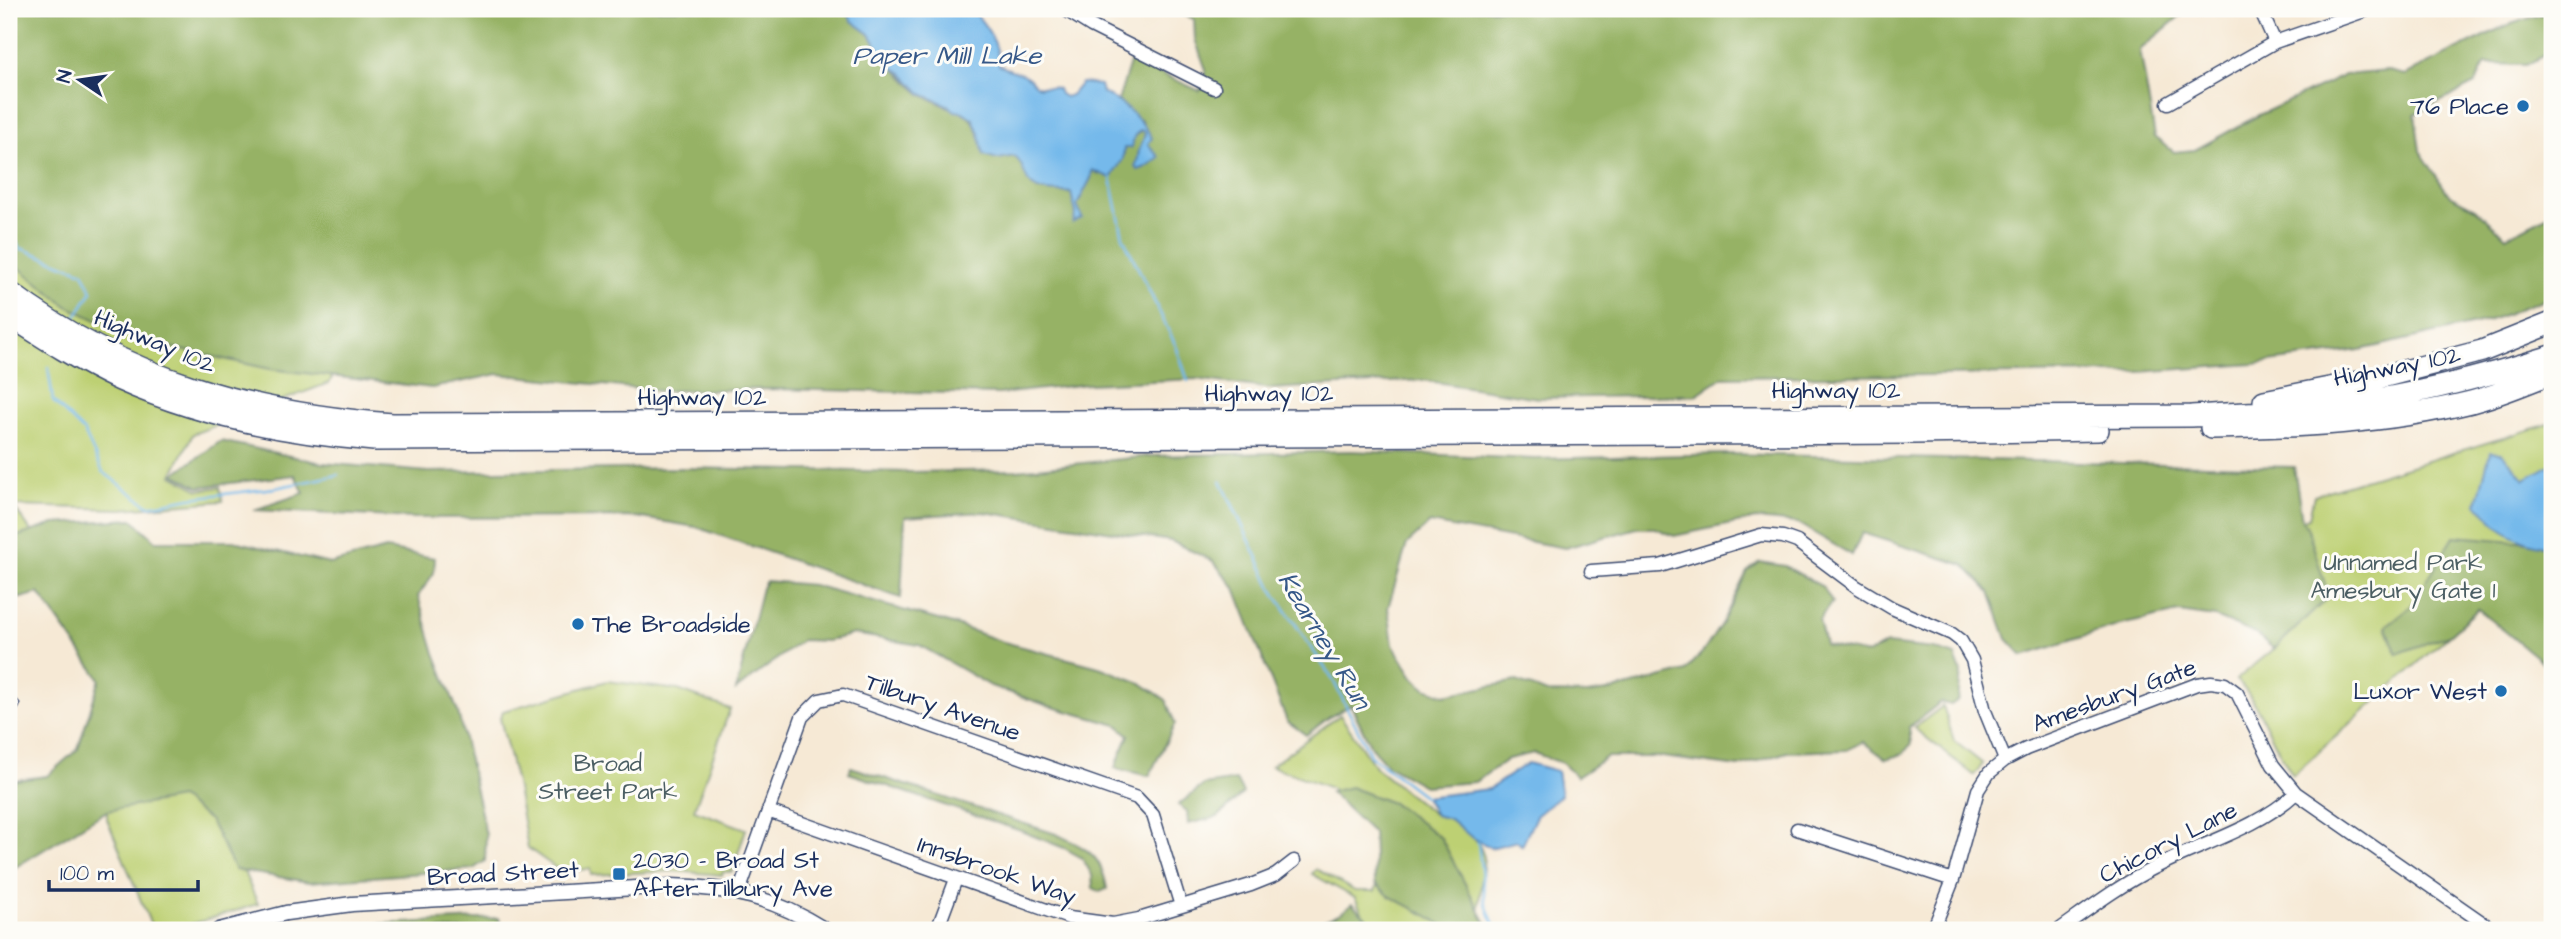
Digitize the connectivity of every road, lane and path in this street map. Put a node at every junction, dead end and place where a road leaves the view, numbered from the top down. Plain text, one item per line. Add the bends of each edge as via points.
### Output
1 (1064, 9) edge
2 (2260, 9) edge
3 (2370, 9) edge
4 (2275, 42) junction
5 (1214, 88) dead end
6 (2168, 103) dead end
7 (9, 292) edge
8 (9, 315) edge
9 (2552, 323) edge
10 (2552, 356) edge
11 (2552, 373) edge
12 (2552, 385) edge
13 (2473, 401) junction
14 (2191, 416) junction
15 (1591, 572) dead end
16 (2005, 760) junction
17 (2296, 793) junction
18 (768, 811) junction
19 (1797, 829) dead end
20 (1294, 861) dead end
21 (956, 879) junction
22 (1953, 880) junction
23 (738, 892) junction
24 (1181, 906) junction
25 (1083, 926) edge
26 (219, 930) edge
27 (825, 930) edge
28 (937, 930) edge
29 (1933, 930) edge
30 (2059, 930) edge
31 (2493, 930) edge

1 - 5 street
2 - 4 street
3 - 4 street
4 - 6 street
7 - 14 highway, Highway 102 via 86,341 178,383 284,411 393,424
8 - 13 highway, Highway 102 via 118,379 194,408 279,429 374,440 2269,428 2349,422
9 - 14 highway via 2483,351 2370,380
10 - 14 highway, Highway 102 via 2452,384 2355,403
11 - 13 highway, Highway 102
12 - 13 highway
15 - 16 street via 1660,566 1753,536 1775,535 1797,542 1857,587 1961,641 1972,660 1985,711
16 - 17 street, Amesbury Gate via 2211,682 2225,684 2237,693 2273,765
16 - 22 street, Amesbury Gate via 1978,790
17 - 30 street, Chicory Lane via 2278,809 2154,867
17 - 31 street, Amesbury Gate
18 - 21 street, Innsbrook Way
18 - 23 street, Tilbury Avenue
18 - 24 street, Tilbury Avenue via 807,710 826,697 851,697 1137,798 1153,816
19 - 22 street
20 - 24 street, Innsbrook Way via 1251,885
21 - 25 street, Innsbrook Way
21 - 28 street
22 - 29 street, Amesbury Gate
23 - 26 street, Broad Street via 663,886 352,904 286,913
23 - 27 street, Broad Street via 791,911
24 - 25 street, Innsbrook Way via 1126,922

